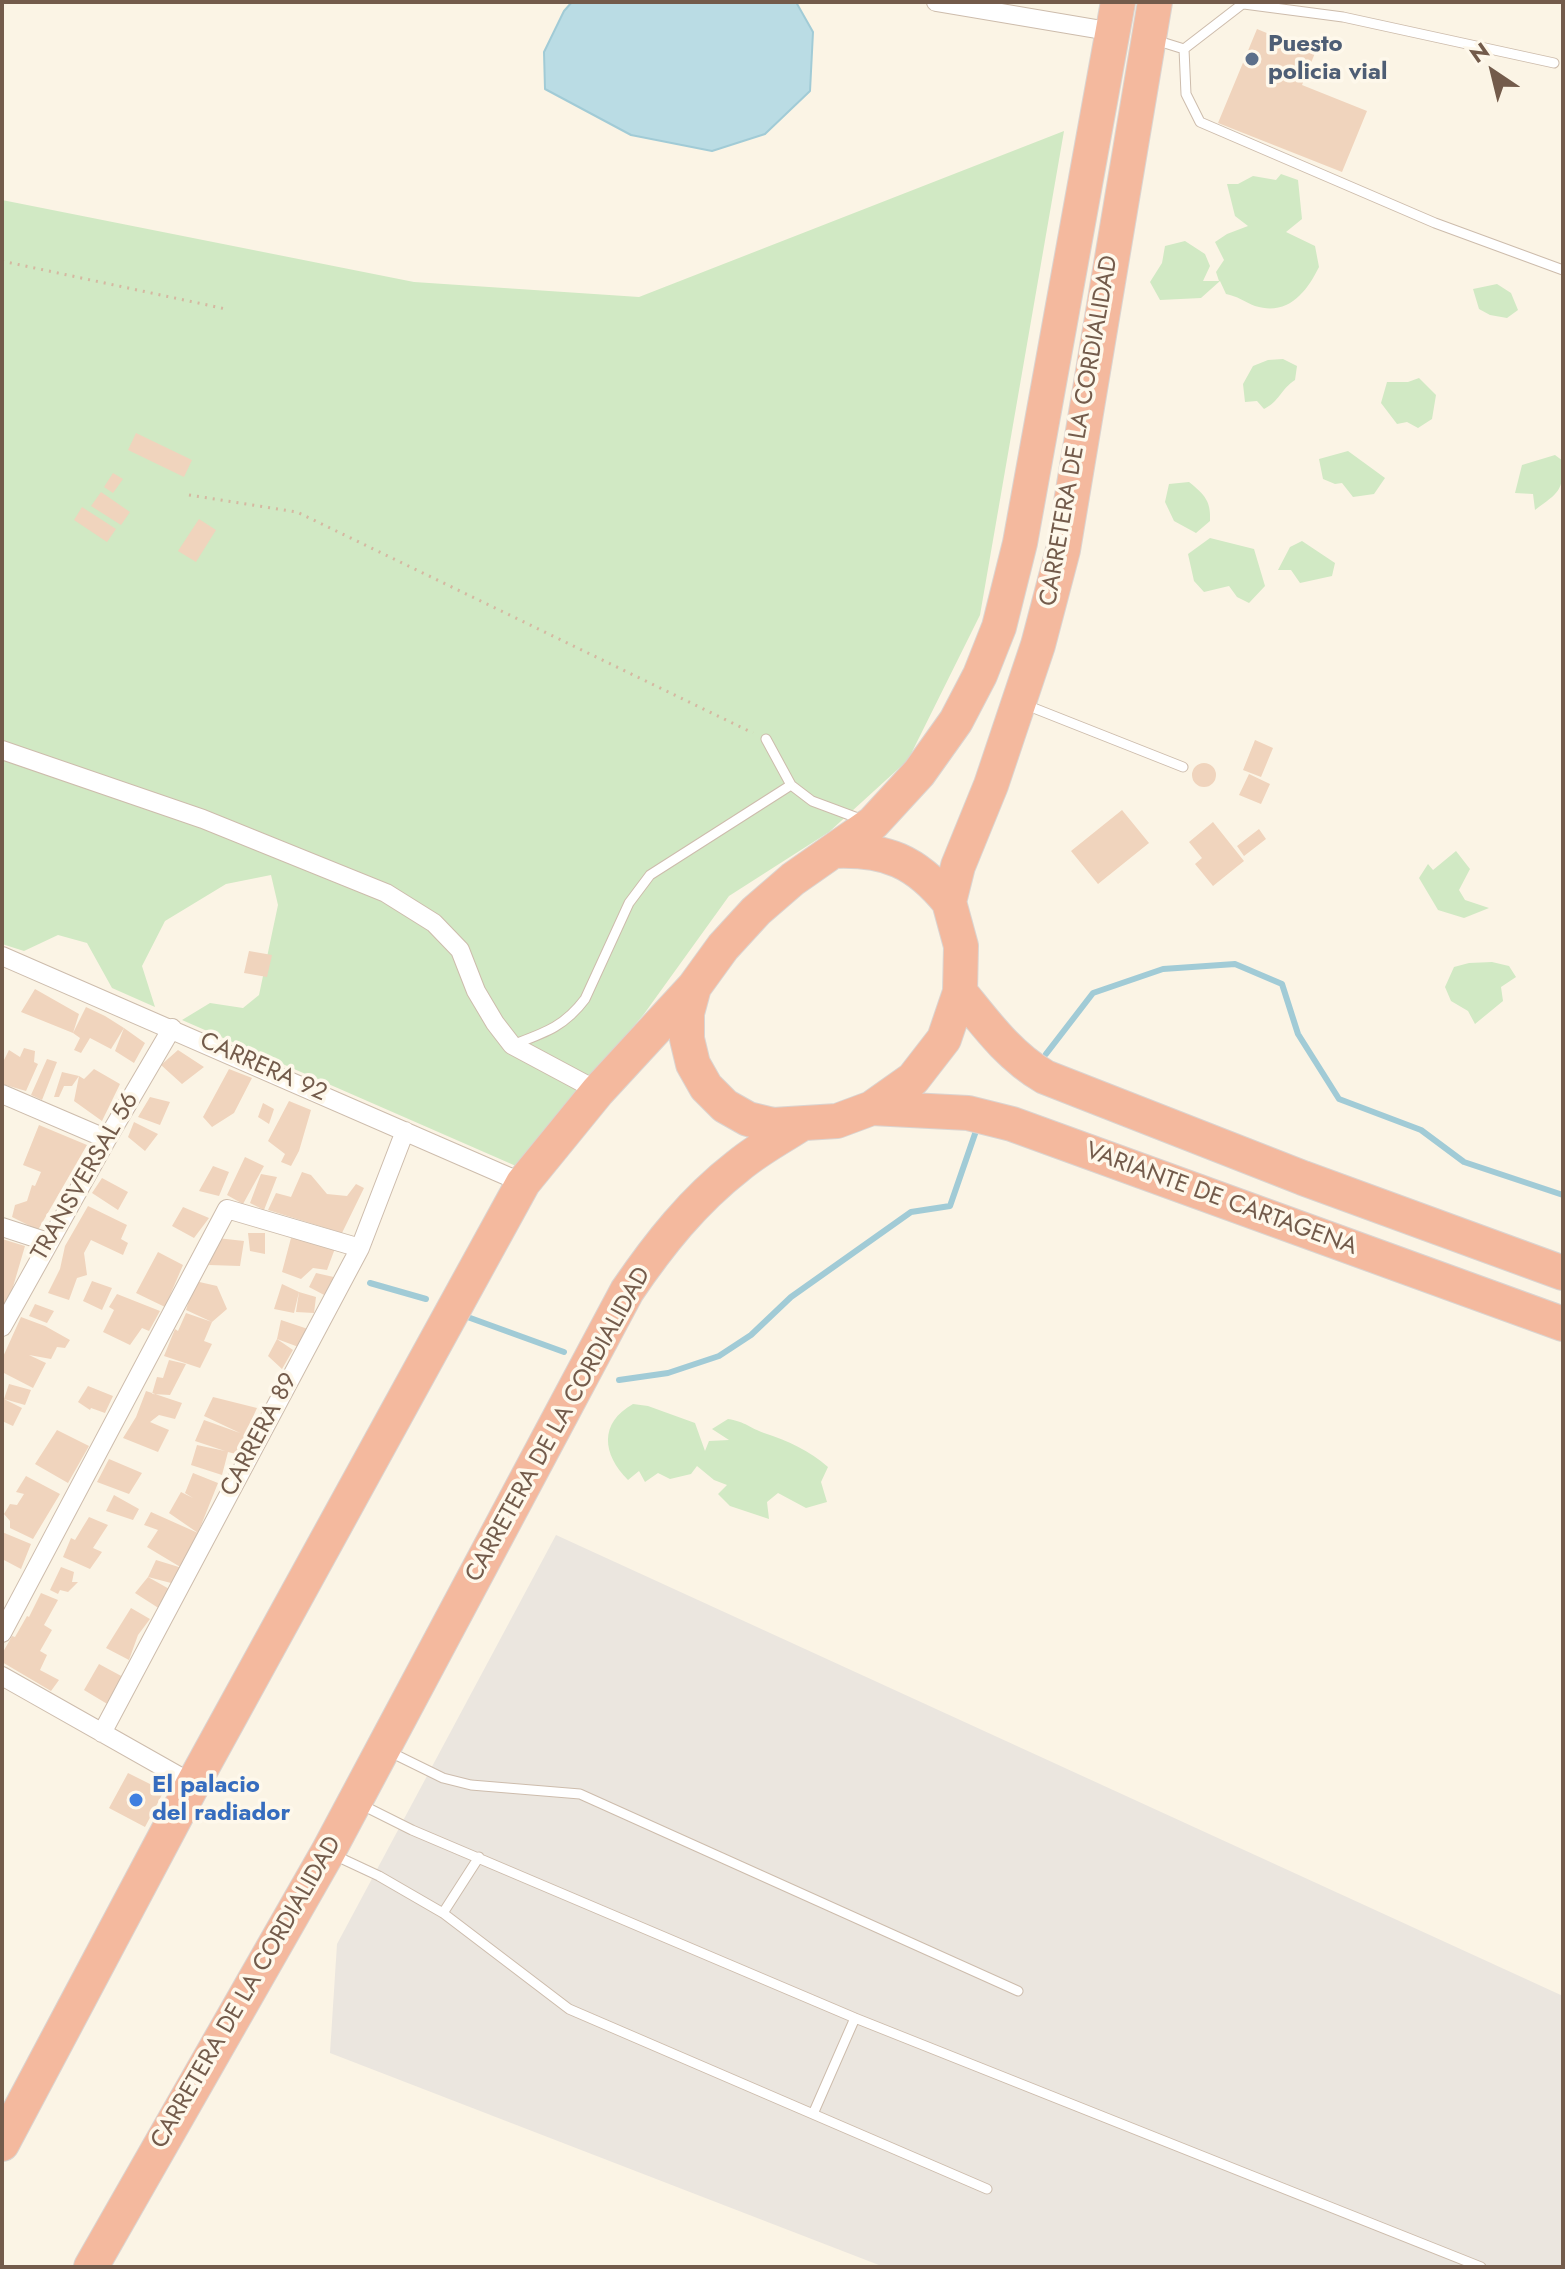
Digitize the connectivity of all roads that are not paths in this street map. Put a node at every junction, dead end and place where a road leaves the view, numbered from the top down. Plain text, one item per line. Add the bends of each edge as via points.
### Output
1 (936, 2) edge
2 (1155, 2) edge
3 (1245, 3) edge
4 (1116, 17) edge
5 (1148, 38) junction
6 (1184, 49) junction
7 (1554, 63) dead end
8 (1563, 270) edge
9 (1020, 702) junction
10 (766, 739) road end
11 (2, 750) edge
12 (1183, 767) dead end
13 (791, 785) junction
14 (873, 823) junction
15 (834, 851) junction
16 (949, 902) junction
17 (2, 956) edge
18 (694, 987) junction
19 (960, 992) junction
20 (172, 1028) junction
21 (512, 1045) junction
22 (598, 1091) junction
23 (2, 1094) edge
24 (872, 1108) junction
25 (800, 1125) junction
26 (405, 1131) junction
27 (107, 1139) junction
28 (523, 1183) junction
29 (2, 1227) edge
30 (48, 1242) junction
31 (360, 1248) junction
32 (1563, 1273) edge
33 (1563, 1324) edge
34 (2, 1327) edge
35 (2, 1633) edge
36 (2, 1676) edge
37 (102, 1733) junction
38 (383, 1749) junction
39 (193, 1784) junction
40 (355, 1801) junction
41 (328, 1852) junction
42 (479, 1857) junction
43 (443, 1913) junction
44 (1018, 1991) dead end
45 (855, 2018) junction
46 (813, 2114) junction
47 (2, 2144) edge
48 (987, 2189) dead end
49 (91, 2267) edge
50 (1481, 2267) edge

1 - 4 street
2 - 5 highway, CARRETERA DE LA CORDIALIDAD
3 - 6 lane
3 - 7 lane via 1343,17
4 - 14 highway, CARRETERA DE LA CORDIALIDAD via 1020,543 999,627 956,721 919,773
5 - 6 lane
5 - 9 highway, CARRETERA DE LA CORDIALIDAD via 1063,550
6 - 8 lane via 1186,94 1200,122 1480,242
9 - 12 lane
9 - 16 highway, CARRETERA DE LA CORDIALIDAD
10 - 13 lane
11 - 21 street via 203,819 386,893 434,923 460,950 476,991
13 - 14 lane via 812,801
13 - 21 lane via 650,875 629,903 578,1008 554,1030
14 - 15 highway, CARRETERA DE LA CORDIALIDAD
15 - 16 highway via 861,850 912,865
15 - 18 highway, CARRETERA DE LA CORDIALIDAD via 756,911
16 - 19 highway, CARRETERA DE LA CORDIALIDAD via 961,946
17 - 20 street, CARRERA 92
18 - 22 highway, CARRETERA DE LA CORDIALIDAD
18 - 25 highway via 687,1039 706,1087 748,1119
19 - 24 highway, CARRETERA DE LA CORDIALIDAD via 944,1039 913,1079
19 - 32 highway, VARIANTE DE CARTAGENA via 1001,1044 1045,1077
20 - 26 street, CARRERA 92
20 - 27 street, TRANSVERSAL 56
21 - 22 street
22 - 28 highway, CARRETERA DE LA CORDIALIDAD
23 - 27 street
24 - 25 highway, CARRETERA DE LA CORDIALIDAD via 837,1121
24 - 33 highway, VARIANTE DE CARTAGENA via 968,1113 1012,1124
25 - 38 highway, CARRETERA DE LA CORDIALIDAD via 739,1165 694,1205 627,1291
26 - 28 street, CARRERA 92
26 - 31 street, CARRERA 89
27 - 30 street, TRANSVERSAL 56
28 - 39 highway, CARRETERA DE LA CORDIALIDAD
29 - 30 street
30 - 34 street, TRANSVERSAL 56
31 - 35 street via 227,1209
31 - 37 street, CARRERA 89
36 - 37 street
37 - 39 street
38 - 40 highway, CARRETERA DE LA CORDIALIDAD
38 - 44 lane via 443,1778 471,1785 580,1794
39 - 47 highway, CARRETERA DE LA CORDIALIDAD
40 - 41 highway, CARRETERA DE LA CORDIALIDAD
40 - 42 lane
41 - 43 lane
41 - 49 highway, CARRETERA DE LA CORDIALIDAD
42 - 43 lane
42 - 45 lane
43 - 46 lane via 569,2009
45 - 46 lane
45 - 50 lane
46 - 48 lane

